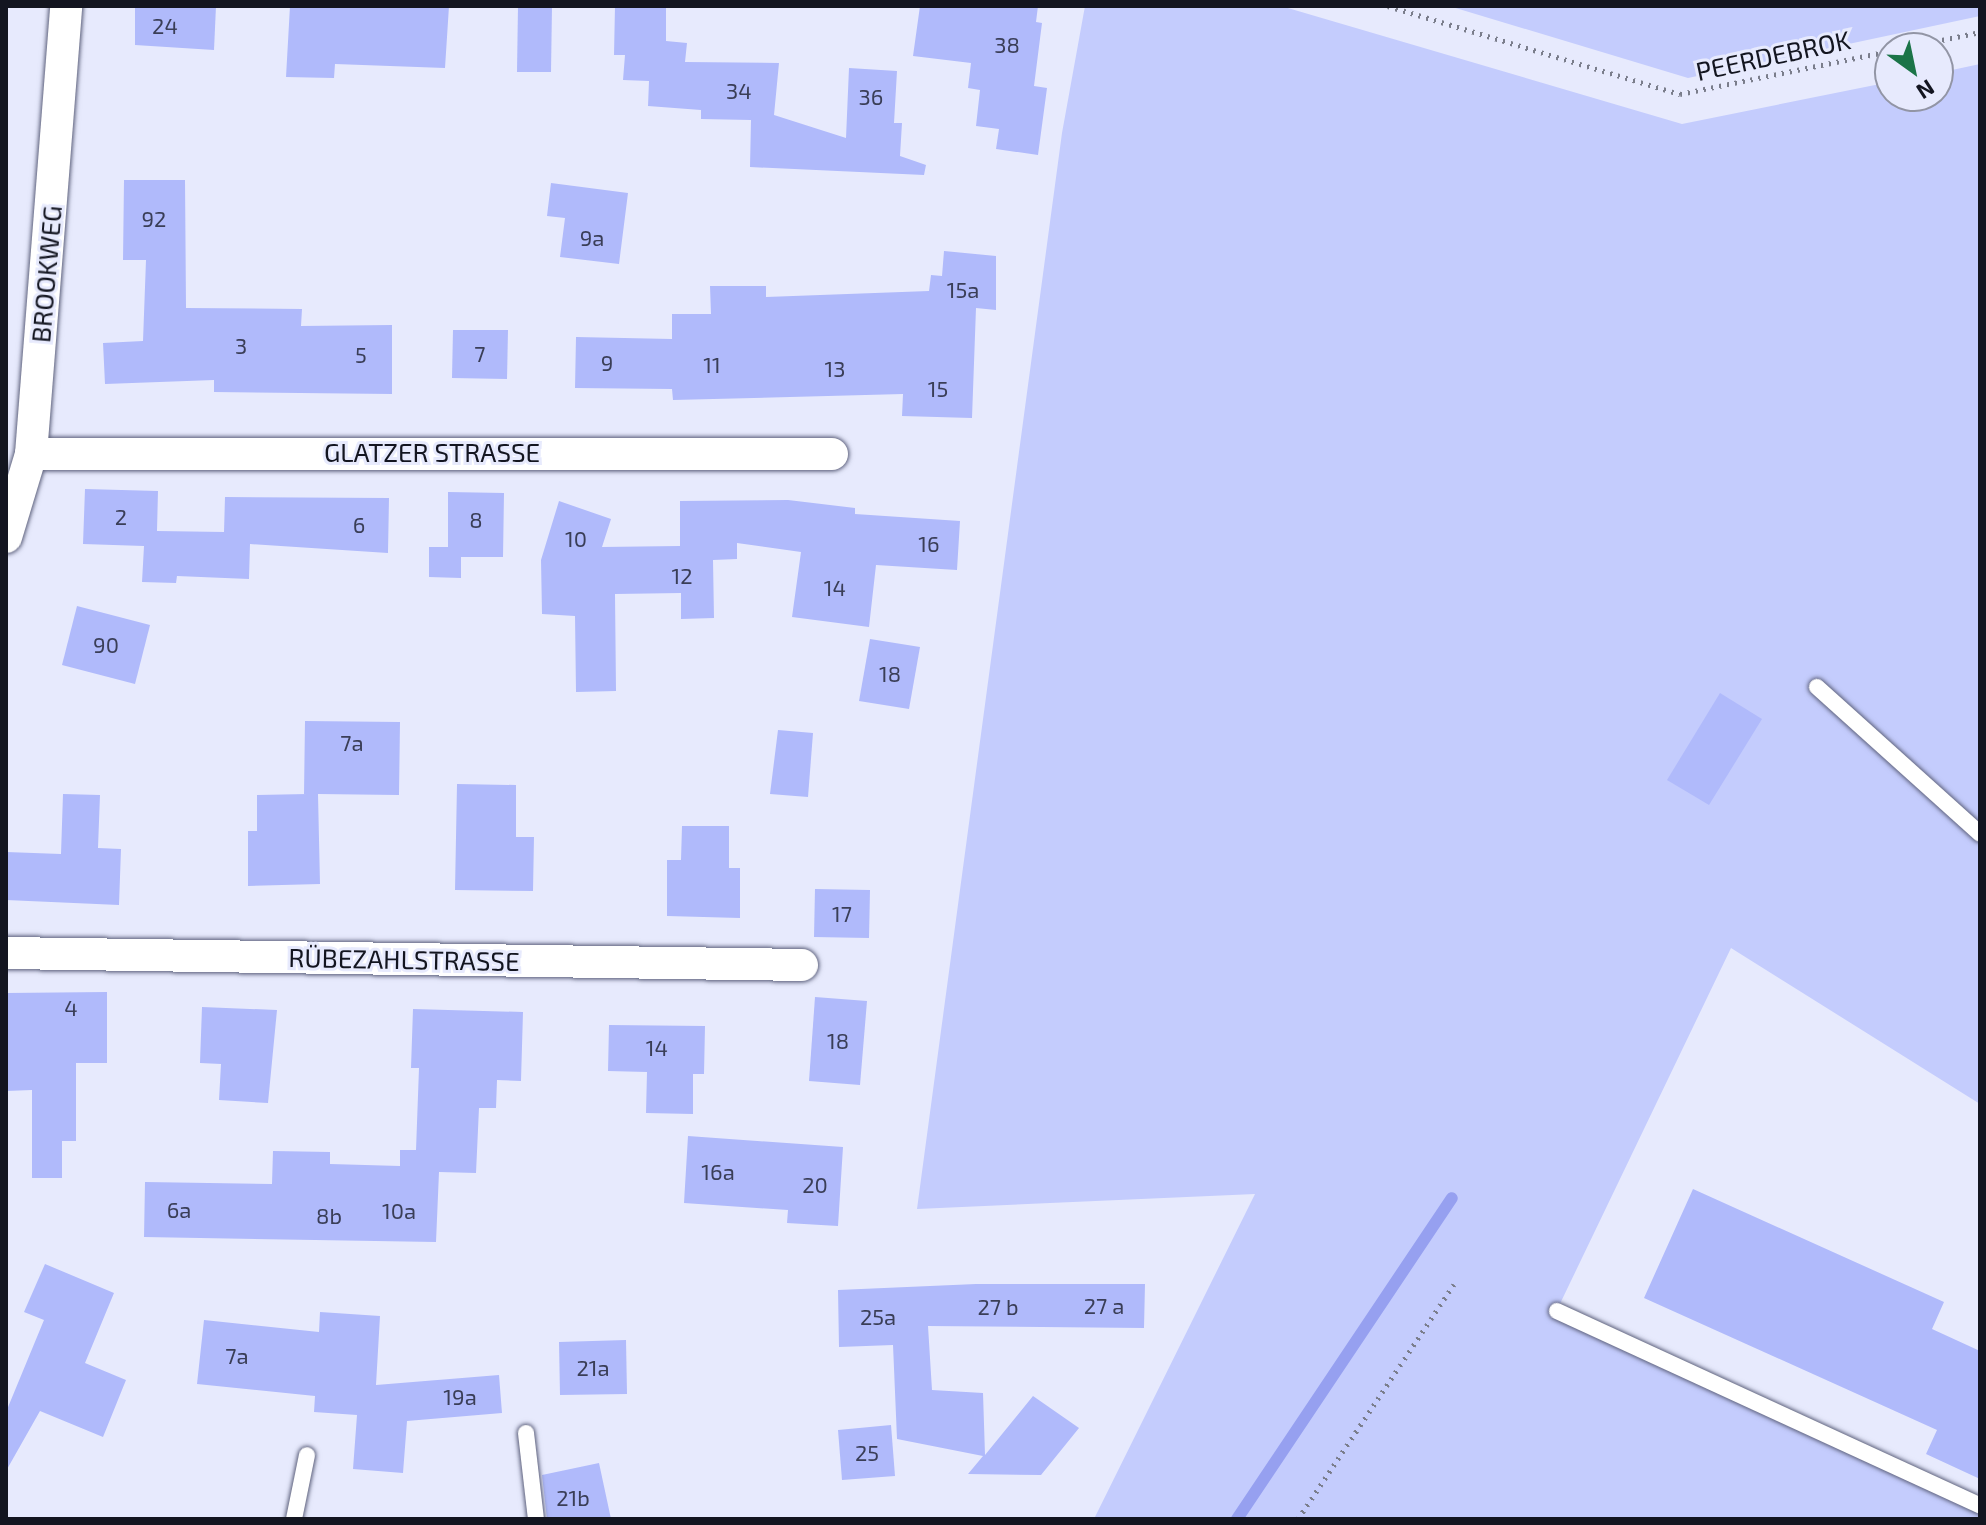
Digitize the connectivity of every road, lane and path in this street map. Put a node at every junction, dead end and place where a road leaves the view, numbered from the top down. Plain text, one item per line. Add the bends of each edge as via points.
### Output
1 (66, 6) edge
2 (1388, 6) edge
3 (1980, 32) edge
4 (1954, 37) edge
5 (1874, 54) edge
6 (31, 454) junction
7 (832, 454) dead end
8 (6, 537) edge
9 (1817, 687) dead end
10 (1980, 834) edge
11 (6, 953) edge
12 (802, 965) dead end
13 (1454, 1284) dead end
14 (1557, 1311) dead end
15 (526, 1433) dead end
16 (307, 1455) dead end
17 (1980, 1506) edge
18 (294, 1519) edge
19 (536, 1519) edge
20 (1298, 1519) edge

1 - 6 street, BROOKWEG
2 - 5 path, PEERDEBROK via 1680,94
3 - 4 path
6 - 7 street, GLATZER STRASSE
6 - 8 street, BROOKWEG
9 - 10 lane
11 - 12 street, RÜBEZAHLSTRASSE
13 - 20 path
14 - 17 lane
15 - 19 lane
16 - 18 lane

